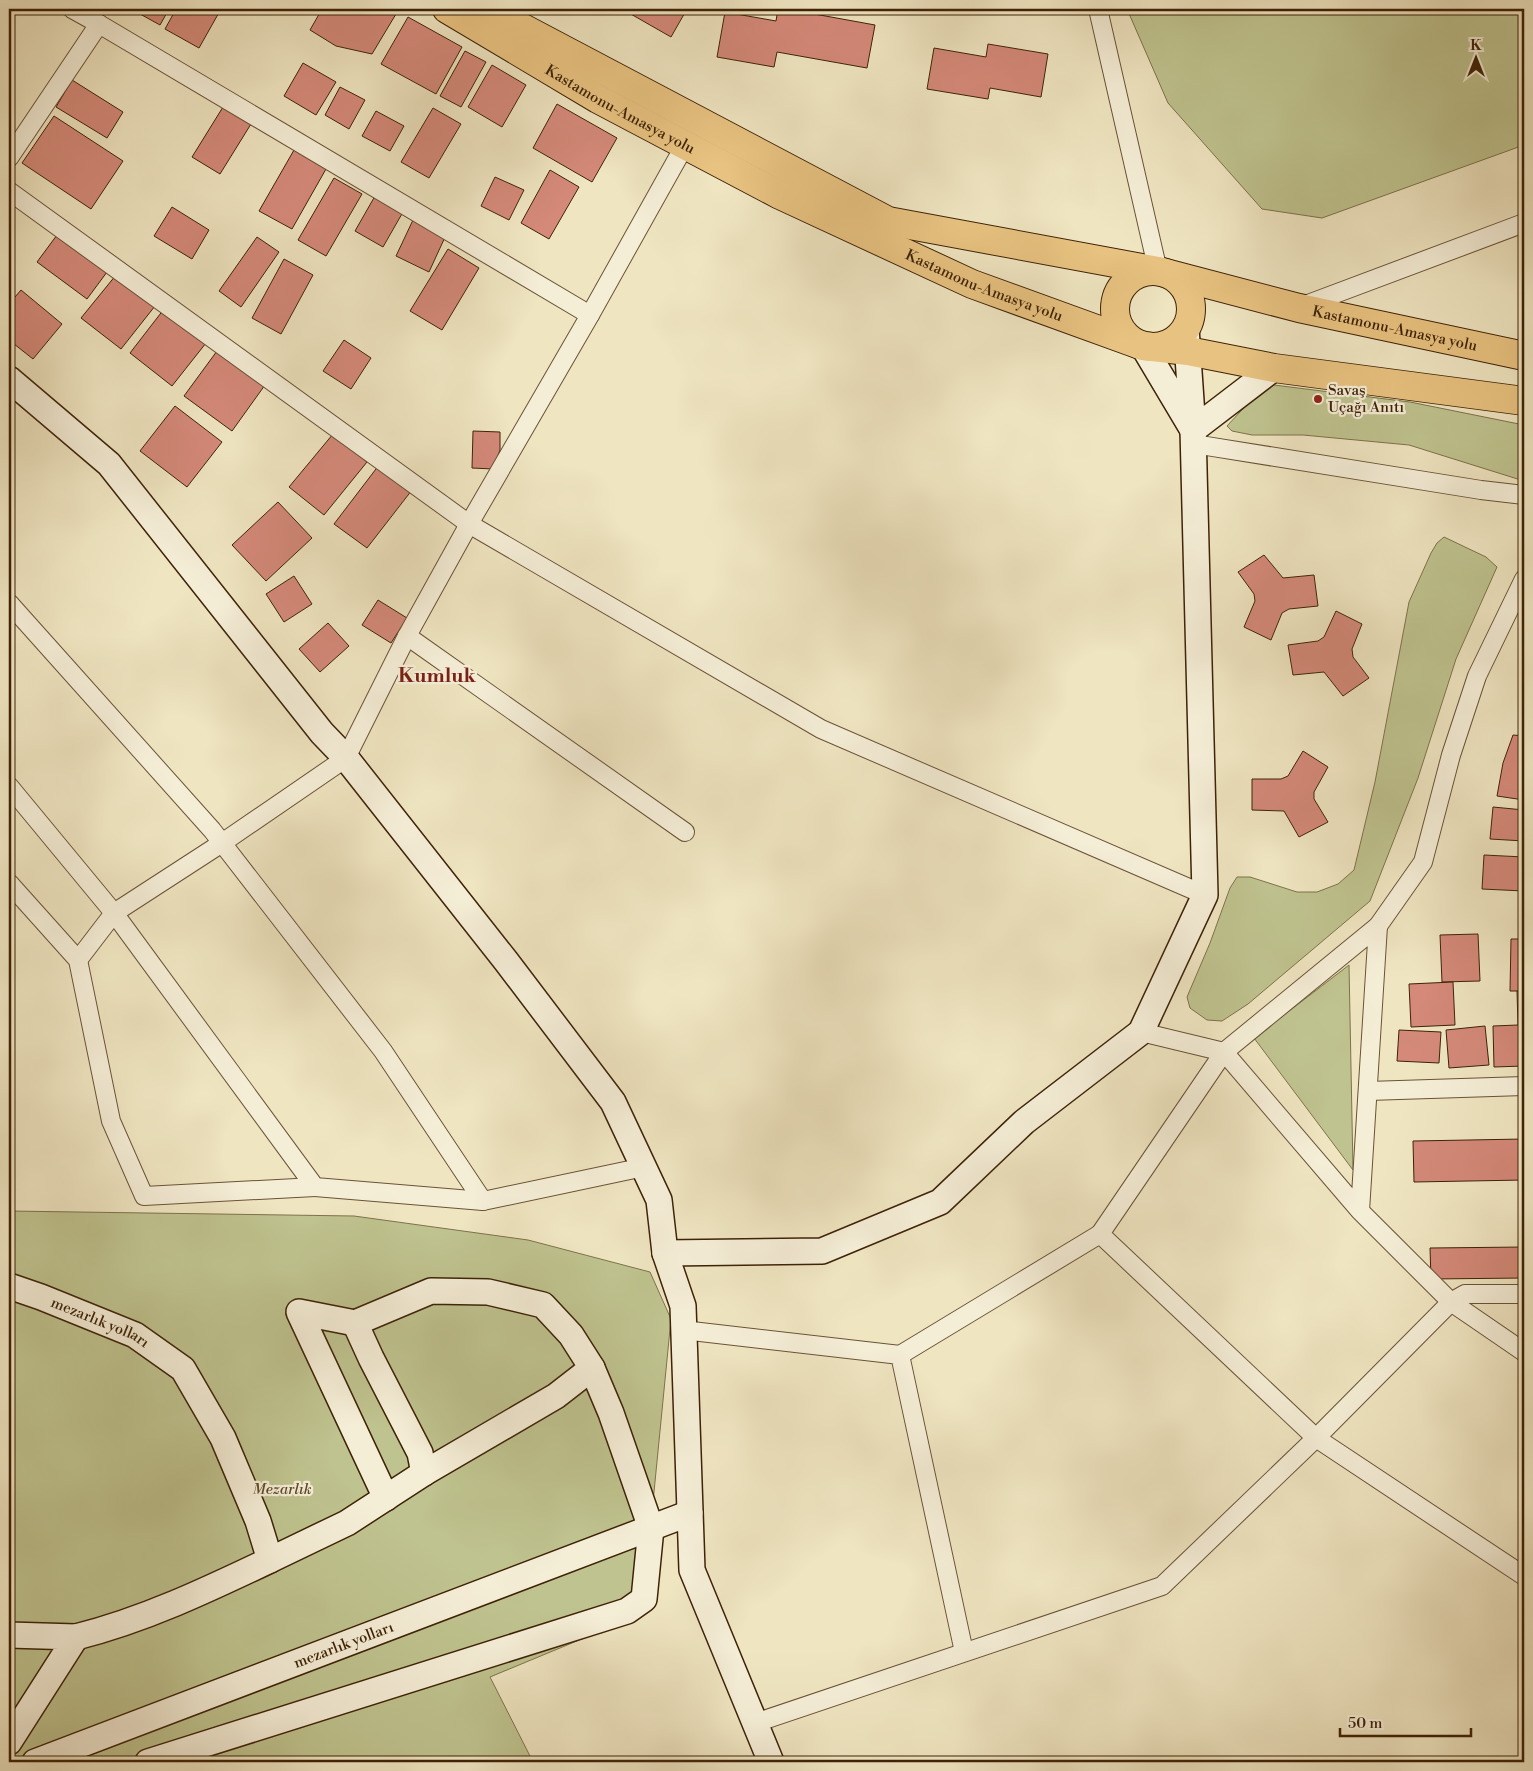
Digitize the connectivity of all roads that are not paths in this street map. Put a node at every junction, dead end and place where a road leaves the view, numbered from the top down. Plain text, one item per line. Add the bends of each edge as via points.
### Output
1 (72, 9) edge
2 (446, 9) edge
3 (1098, 9) edge
4 (488, 22) edge
5 (99, 24) junction
6 (685, 146) junction
7 (9, 158) edge
8 (9, 192) edge
9 (1524, 223) edge
10 (1158, 271) junction
11 (1298, 308) junction
12 (590, 315) junction
13 (1187, 340) junction
14 (1143, 346) junction
15 (1524, 356) edge
16 (1274, 368) junction
17 (9, 379) edge
18 (1524, 401) edge
19 (1194, 437) junction
20 (1524, 495) edge
21 (469, 524) junction
22 (1524, 580) edge
23 (9, 603) edge
24 (407, 636) junction
25 (346, 758) junction
26 (9, 786) edge
27 (685, 832) dead end
28 (222, 843) junction
29 (9, 883) edge
30 (1205, 896) junction
31 (114, 913) junction
32 (1378, 926) junction
33 (78, 960) junction
34 (1141, 1032) junction
35 (1224, 1052) junction
36 (1524, 1086) edge
37 (1368, 1092) junction
38 (644, 1167) junction
39 (315, 1187) junction
40 (483, 1201) junction
41 (1360, 1211) junction
42 (1100, 1234) junction
43 (665, 1253) junction
44 (9, 1286) edge
45 (1524, 1294) edge
46 (1451, 1302) junction
47 (683, 1318) junction
48 (355, 1323) junction
49 (1524, 1352) edge
50 (900, 1355) junction
51 (592, 1368) junction
52 (1316, 1438) junction
53 (424, 1473) junction
54 (386, 1498) junction
55 (690, 1513) junction
56 (651, 1528) junction
57 (270, 1560) junction
58 (1524, 1576) edge
59 (9, 1636) edge
60 (76, 1637) junction
61 (964, 1652) junction
62 (755, 1723) junction
63 (9, 1742) edge
64 (35, 1762) edge
65 (148, 1762) edge
66 (772, 1762) edge

1 - 5 street
2 - 4 main road
3 - 10 street
4 - 6 main road, Kastamonu-Amasya yolu via 598,99
4 - 10 main road, Kastamonu-Amasya yolu via 888,221
5 - 7 street
5 - 12 street
6 - 12 street
6 - 14 main road, Kastamonu-Amasya yolu via 780,195 972,284
8 - 21 street
9 - 11 street
10 - 11 main road, Kastamonu-Amasya yolu
10 - 13 main road via 1180,281 1188,292 1191,316
10 - 14 main road via 1145,271 1123,284 1114,308 1122,332
11 - 15 main road, Kastamonu-Amasya yolu
12 - 21 street
13 - 14 main road via 1178,338 1155,347
13 - 16 main road
13 - 19 street
14 - 19 street
16 - 18 main road
16 - 19 street
17 - 25 street via 109,464 322,733
19 - 20 street via 1481,490
19 - 30 street
21 - 24 street
21 - 30 street via 821,729
22 - 32 street via 1477,676 1451,755 1423,862
23 - 28 street
24 - 25 street
24 - 27 street
25 - 28 street
25 - 38 street via 613,1102
26 - 31 street
28 - 31 street
28 - 40 street via 383,1051
29 - 33 street
30 - 34 street
31 - 33 street
31 - 39 street
32 - 35 street
32 - 37 street
33 - 39 street via 111,1121 144,1196
34 - 35 street
34 - 43 street via 1024,1122 940,1202 822,1251
35 - 41 street
35 - 42 street
36 - 37 street
37 - 41 street
38 - 40 street
38 - 43 street via 659,1200
39 - 40 street
41 - 46 street
42 - 50 street
42 - 52 street
43 - 47 street
44 - 57 street, mezarlık yolları via 135,1334 184,1369 223,1438 258,1521
45 - 46 street via 1465,1294
46 - 49 street
46 - 52 street
47 - 50 street
47 - 55 street
48 - 51 street via 430,1291 488,1292 543,1306 571,1335
48 - 53 street via 420,1453
48 - 54 street via 299,1312
50 - 61 street
51 - 53 street via 556,1396
51 - 56 street
52 - 58 street
52 - 61 street via 1162,1586
53 - 54 street
54 - 57 street via 347,1523
55 - 56 street, mezarlık yolları
55 - 62 street via 692,1570
56 - 64 street, mezarlık yolları
56 - 65 street via 644,1599 627,1611
57 - 60 street via 182,1601 112,1628
59 - 60 street
60 - 63 street
61 - 62 street
62 - 66 street

